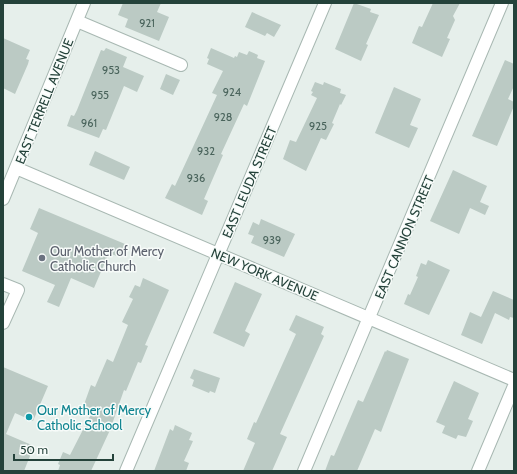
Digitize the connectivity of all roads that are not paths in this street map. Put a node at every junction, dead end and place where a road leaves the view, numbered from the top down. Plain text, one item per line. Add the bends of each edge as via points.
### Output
1 (84, 3) edge
2 (325, 3) edge
3 (502, 3) edge
4 (77, 21) junction
5 (181, 65) dead end
6 (16, 168) junction
7 (7, 180) edge
8 (3, 199) edge
9 (219, 254) junction
10 (3, 284) edge
11 (369, 318) junction
12 (3, 323) edge
13 (514, 380) edge
14 (514, 386) edge
15 (126, 471) edge
16 (304, 471) edge
17 (478, 471) edge

1 - 4 street, EAST TERRELL AVENUE
2 - 9 street, EAST LEUDA STREET
3 - 11 street, EAST CANNON STREET
4 - 5 street
4 - 6 street, EAST TERRELL AVENUE
6 - 7 street, EAST TERRELL AVENUE
6 - 9 street, NEW YORK AVENUE
7 - 8 street, EAST TERRELL AVENUE
9 - 11 street, NEW YORK AVENUE
9 - 15 street, EAST LEUDA STREET
10 - 12 street via 18,290
11 - 13 street, NEW YORK AVENUE
11 - 16 street, EAST CANNON STREET
14 - 17 street

